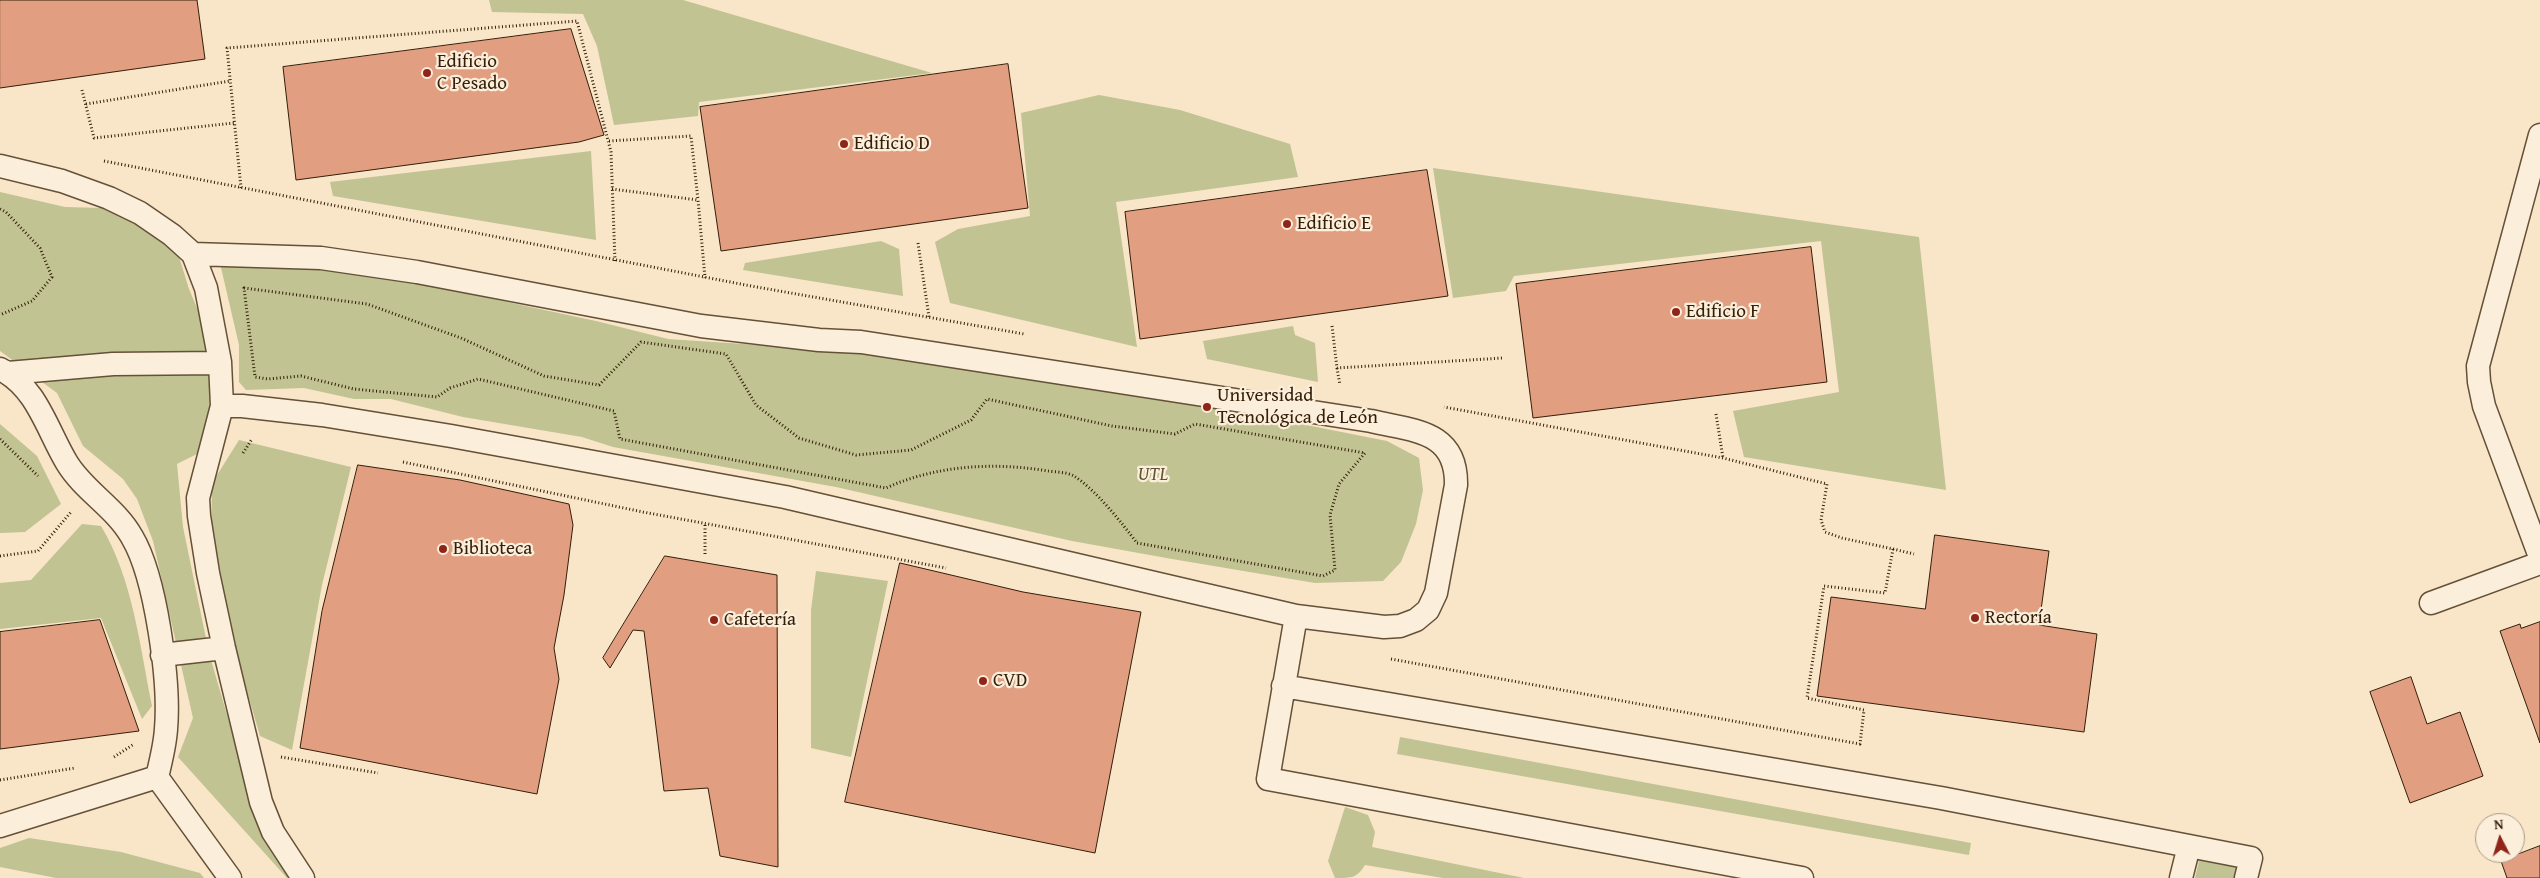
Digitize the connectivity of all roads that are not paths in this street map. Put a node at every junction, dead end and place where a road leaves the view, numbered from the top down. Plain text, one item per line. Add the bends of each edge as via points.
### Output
1 (2540, 135) edge
2 (0, 166) edge
3 (192, 254) junction
4 (220, 363) junction
5 (4, 371) edge
6 (222, 406) junction
7 (2540, 557) edge
8 (2540, 563) edge
9 (2431, 603) dead end
10 (1296, 616) junction
11 (224, 648) junction
12 (162, 655) junction
13 (1283, 686) junction
14 (157, 777) junction
15 (0, 826) edge
16 (2189, 846) junction
17 (230, 878) edge
18 (303, 878) edge
19 (1802, 878) edge
20 (2181, 878) edge
21 (2246, 878) edge

1 - 7 lane via 2478,366 2484,406
2 - 3 lane via 62,181 140,212
3 - 4 lane via 206,288
3 - 10 lane via 321,258 417,272 701,326 860,342 1371,421 1435,437 1452,456 1456,485 1436,594 1428,610 1416,620 1384,627
4 - 5 lane via 114,364
4 - 6 lane
5 - 12 lane via 26,390 67,464 131,535 144,560
6 - 10 lane via 322,416 461,437 785,497
6 - 11 lane via 198,498
8 - 9 lane
10 - 13 lane
11 - 12 lane
11 - 18 lane via 261,802 273,832
12 - 14 lane via 166,728
13 - 16 lane via 1941,798
13 - 19 lane via 1268,779
14 - 15 lane
14 - 17 lane
16 - 20 lane
16 - 21 lane via 2251,858

